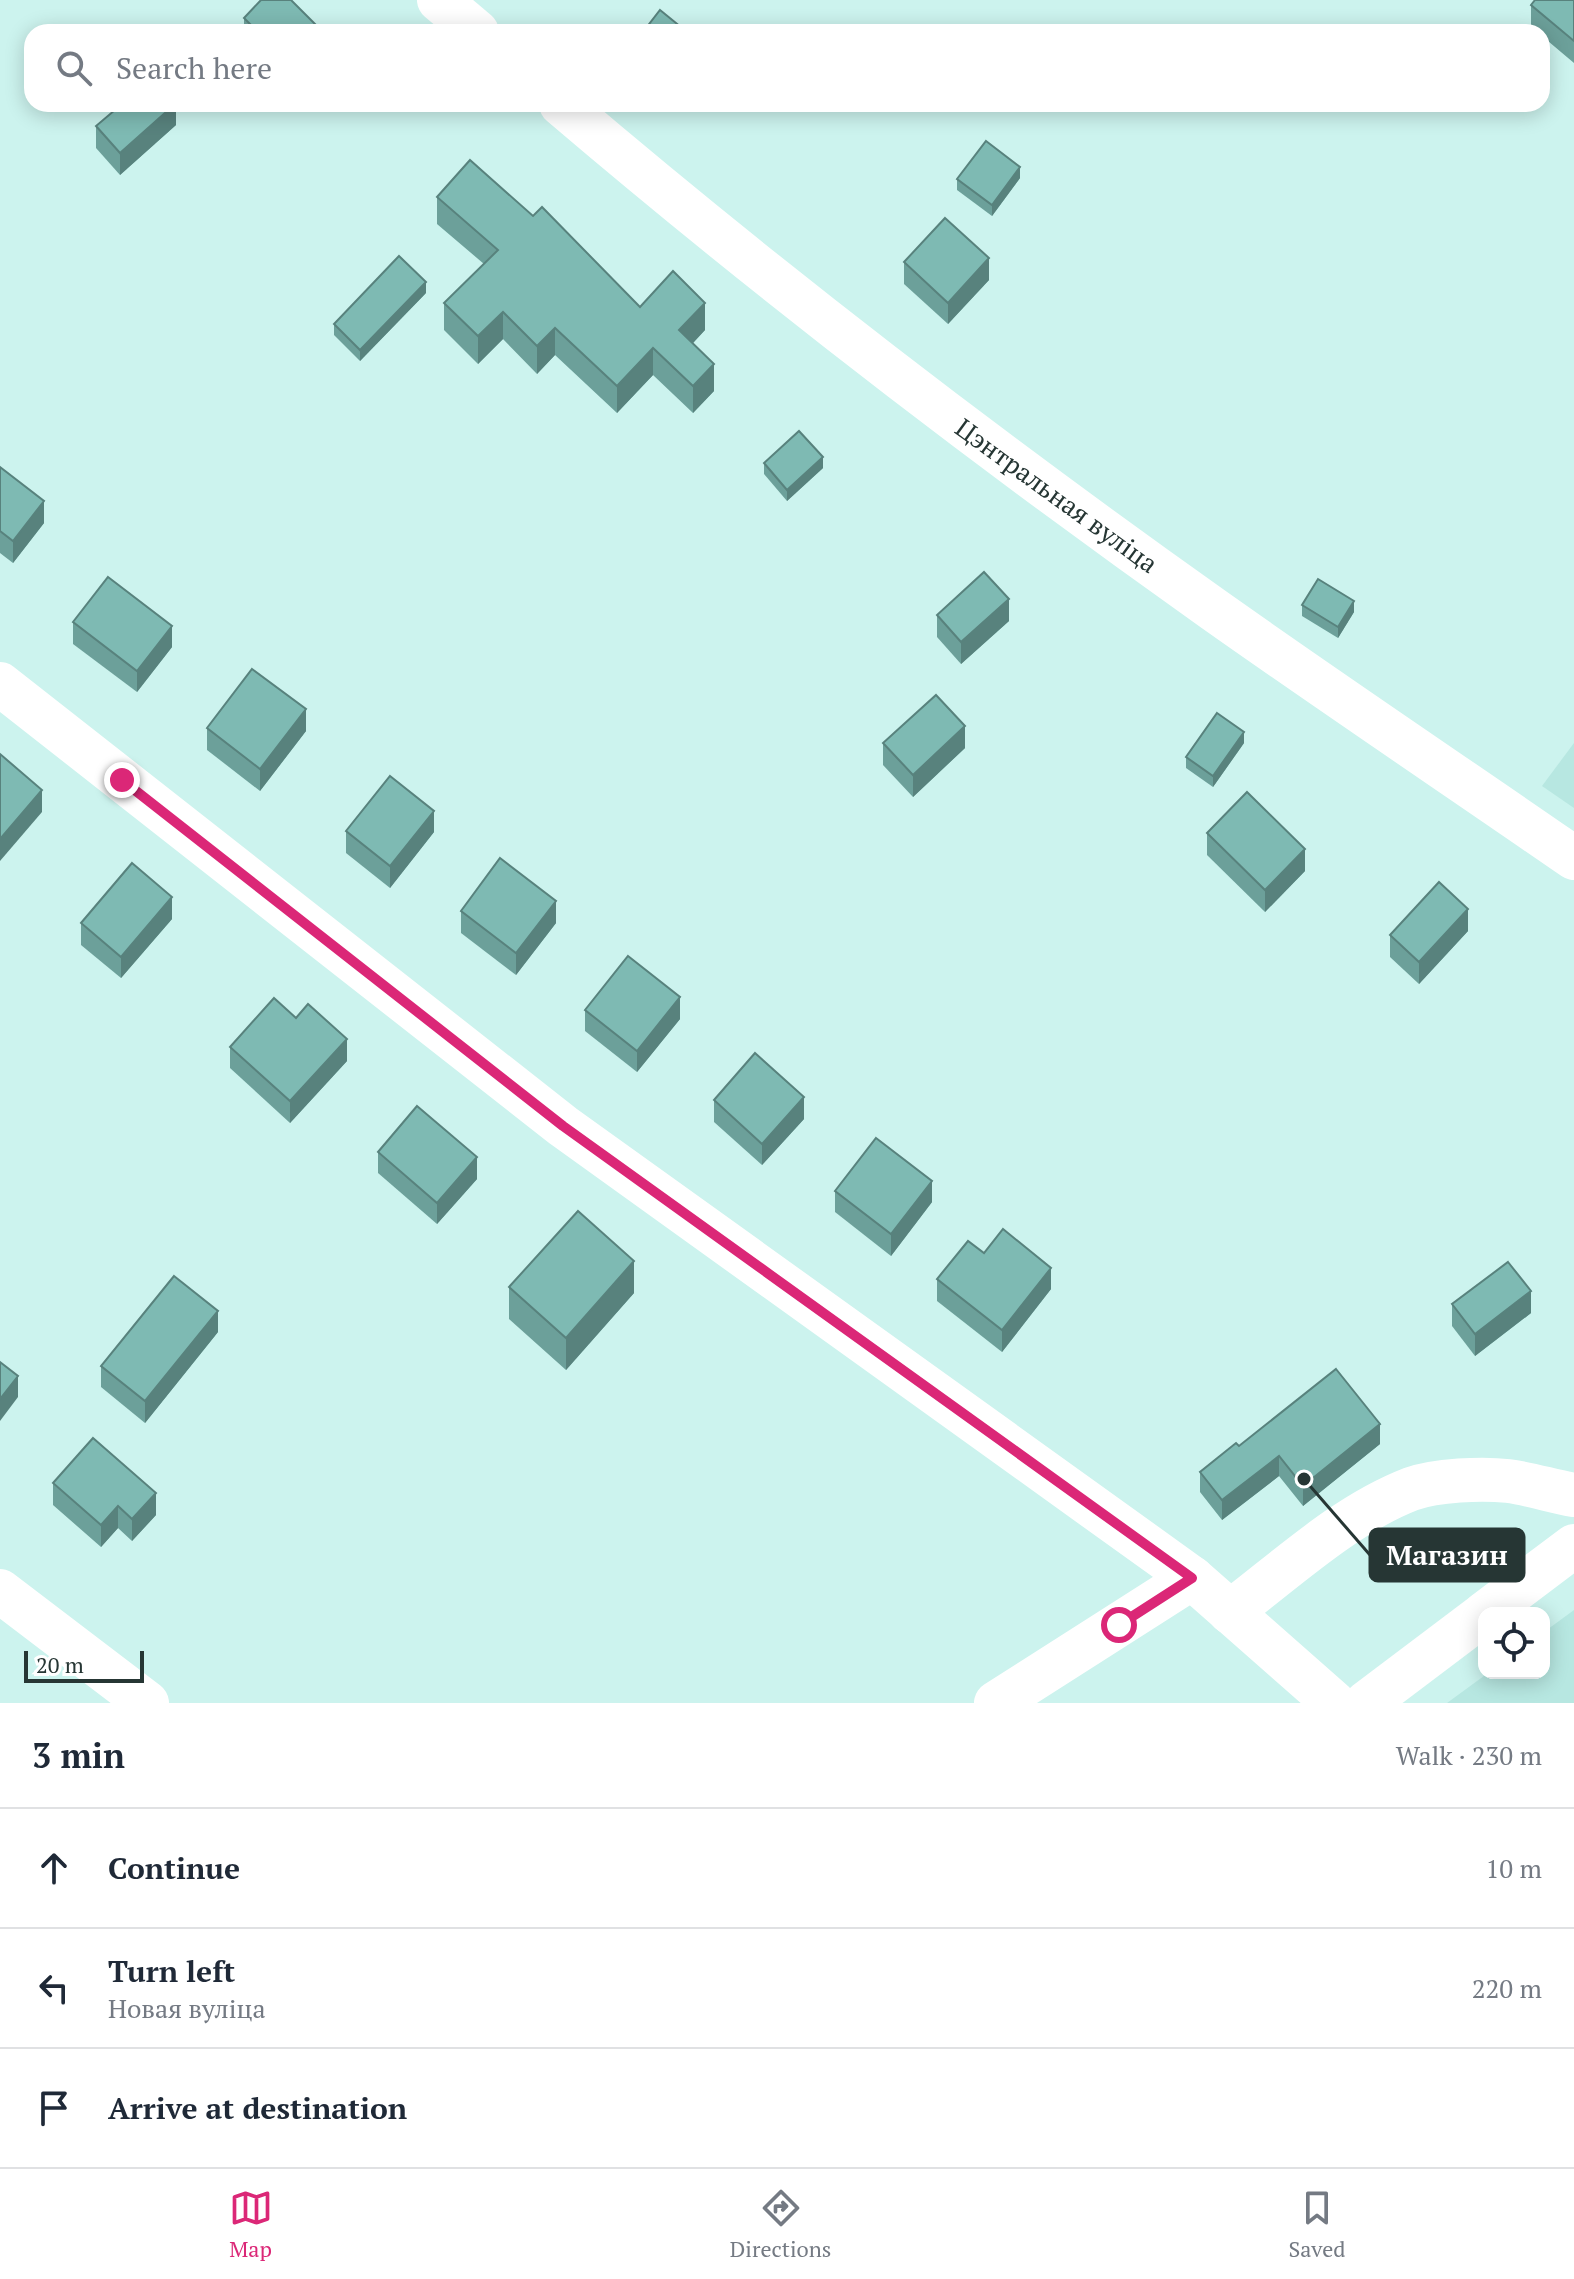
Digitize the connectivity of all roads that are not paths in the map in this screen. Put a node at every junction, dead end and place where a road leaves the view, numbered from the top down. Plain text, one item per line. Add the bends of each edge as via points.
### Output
1 (439, 0) edge
2 (468, 24) edge
3 (571, 112) edge
4 (0, 684) edge
5 (1574, 858) edge
6 (1574, 1495) edge
7 (1574, 1546) edge
8 (1192, 1578) junction
9 (0, 1591) edge
10 (1494, 1607) edge
11 (1230, 1612) junction
12 (1478, 1619) edge
13 (147, 1703) edge
14 (996, 1703) edge
15 (1334, 1703) edge
16 (1366, 1703) edge

1 - 2 street
3 - 5 street, Цэнтральная вуліца via 901,380 1216,611
4 - 8 street via 563,1126
6 - 11 street via 1508,1481 1466,1480 1415,1488 1378,1504
7 - 10 street
8 - 11 street
8 - 14 street
9 - 13 street
11 - 15 street
12 - 16 street

